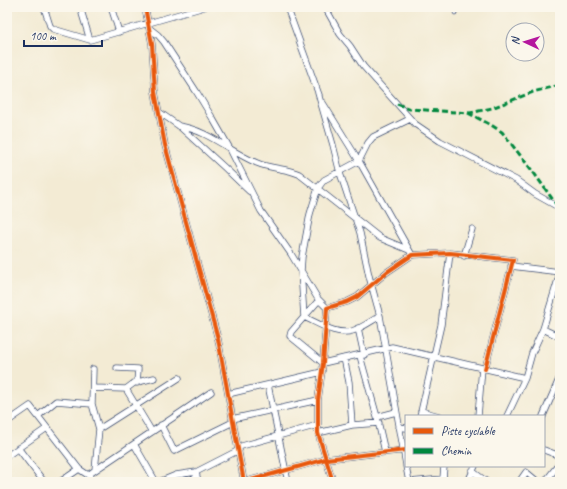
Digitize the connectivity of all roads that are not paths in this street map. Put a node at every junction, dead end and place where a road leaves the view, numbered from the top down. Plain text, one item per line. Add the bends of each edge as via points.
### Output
1 (44, 7) edge
2 (80, 7) edge
3 (111, 7) edge
4 (145, 7) edge
5 (204, 7) edge
6 (287, 7) edge
7 (325, 7) edge
8 (457, 7) edge
9 (455, 13) dead end
10 (149, 25) junction
11 (119, 32) junction
12 (90, 40) junction
13 (318, 93) junction
14 (159, 112) junction
15 (410, 119) junction
16 (178, 126) junction
17 (228, 147) junction
18 (359, 162) junction
19 (339, 171) junction
20 (318, 189) junction
21 (251, 194) junction
22 (560, 208) edge
23 (355, 218) junction
24 (472, 229) dead end
25 (411, 253) junction
26 (450, 253) junction
27 (464, 256) junction
28 (511, 266) junction
29 (301, 271) junction
30 (560, 272) edge
31 (372, 285) junction
32 (319, 300) junction
33 (327, 308) junction
34 (380, 316) junction
35 (304, 317) junction
36 (325, 327) junction
37 (358, 328) junction
38 (543, 329) junction
39 (560, 337) edge
40 (386, 348) junction
41 (362, 355) junction
42 (344, 358) junction
43 (434, 358) junction
44 (323, 363) junction
45 (118, 368) dead end
46 (93, 369) dead end
47 (483, 369) junction
48 (322, 372) junction
49 (560, 377) edge
50 (154, 378) dead end
51 (179, 378) dead end
52 (525, 378) junction
53 (137, 383) junction
54 (268, 385) junction
55 (93, 388) junction
56 (126, 389) junction
57 (211, 392) dead end
58 (228, 394) junction
59 (318, 400) junction
60 (92, 404) junction
61 (136, 405) junction
62 (273, 410) junction
63 (396, 412) junction
64 (420, 414) edge
65 (478, 415) edge
66 (507, 415) edge
67 (543, 415) edge
68 (38, 416) junction
69 (378, 420) junction
70 (232, 421) junction
71 (7, 422) edge
72 (318, 425) junction
73 (352, 425) junction
74 (161, 426) junction
75 (399, 427) junction
76 (47, 428) junction
77 (405, 428) edge
78 (99, 429) junction
79 (152, 432) junction
80 (318, 432) junction
81 (279, 436) junction
82 (134, 444) junction
83 (18, 448) junction
84 (238, 449) junction
85 (405, 450) edge
86 (545, 450) edge
87 (385, 452) junction
88 (7, 456) edge
89 (560, 458) edge
90 (326, 459) junction
91 (406, 467) edge
92 (444, 467) edge
93 (474, 467) edge
94 (79, 469) junction
95 (94, 470) junction
96 (286, 470) junction
97 (472, 472) junction
98 (88, 474) junction
99 (197, 477) edge
100 (44, 482) edge
101 (60, 482) edge
102 (94, 482) edge
103 (158, 482) edge
104 (188, 482) edge
105 (288, 482) edge
106 (334, 482) edge
107 (468, 482) edge
108 (488, 482) edge
109 (519, 482) edge
110 (538, 482) edge
111 (545, 482) edge

1 - 12 street via 53,29
2 - 12 street
3 - 11 street
4 - 10 street
5 - 10 street
6 - 13 street
7 - 15 street via 340,34 363,66
8 - 9 lane
10 - 11 street
10 - 14 street
10 - 17 street via 196,91
11 - 12 street
13 - 18 street
13 - 19 street
14 - 16 street
14 - 58 street via 165,145 218,339
15 - 18 street via 373,136
15 - 22 street via 440,141 516,180
16 - 17 street via 191,129
16 - 21 street
17 - 20 street via 257,163 296,173
17 - 21 street
18 - 19 street
18 - 25 street
19 - 20 street via 324,180
19 - 23 street
20 - 23 street
20 - 29 street via 308,225
21 - 29 street
23 - 25 street via 380,238
23 - 31 street
24 - 27 street
25 - 26 street
25 - 31 street
26 - 27 street
26 - 43 street
27 - 28 street via 513,260
28 - 30 street
28 - 47 street
29 - 32 street
29 - 35 street
30 - 38 street
31 - 33 street via 353,300
31 - 34 street
32 - 33 street
32 - 35 street
33 - 36 street
34 - 37 street
34 - 40 street
35 - 36 street
35 - 44 street via 290,336
36 - 37 street via 345,332
36 - 44 street
37 - 41 street
38 - 39 street
38 - 52 street via 532,353
40 - 41 street
40 - 43 street via 392,347
40 - 63 street
41 - 42 street
41 - 69 street
42 - 44 street
42 - 73 street via 349,382
43 - 47 street
43 - 64 street
44 - 48 street
45 - 53 street via 138,369
46 - 55 street
47 - 52 street
47 - 65 street
48 - 54 street
48 - 59 street
49 - 67 street
50 - 53 street
51 - 61 street
52 - 66 street
53 - 56 street
54 - 58 street
54 - 62 street
55 - 56 street
55 - 60 street
56 - 61 street
57 - 74 street
58 - 70 street
59 - 62 street
59 - 72 street
60 - 68 street via 56,401
60 - 78 street
61 - 78 street
61 - 79 street
62 - 70 street
62 - 81 street
63 - 69 street
63 - 75 street
68 - 71 street via 30,406
68 - 76 street
69 - 73 street
69 - 87 street
70 - 74 street via 174,451
70 - 84 street
72 - 80 street
72 - 81 street
73 - 80 street
74 - 79 street
75 - 77 street
75 - 85 street
76 - 83 street
76 - 94 street
78 - 95 street
79 - 82 street
80 - 90 street
81 - 84 street
81 - 96 street
82 - 95 street
82 - 103 street
83 - 88 street
83 - 100 street
84 - 96 street via 244,482
84 - 99 street
85 - 87 street
86 - 89 street
87 - 90 street
89 - 111 street via 559,464
90 - 96 street
90 - 106 street
91 - 92 street via 409,482 443,479
93 - 97 street
94 - 98 street
94 - 101 street
95 - 98 street
96 - 105 street
97 - 107 street
97 - 108 street
98 - 102 street
99 - 103 street via 176,475
99 - 104 street
109 - 110 street via 526,472

